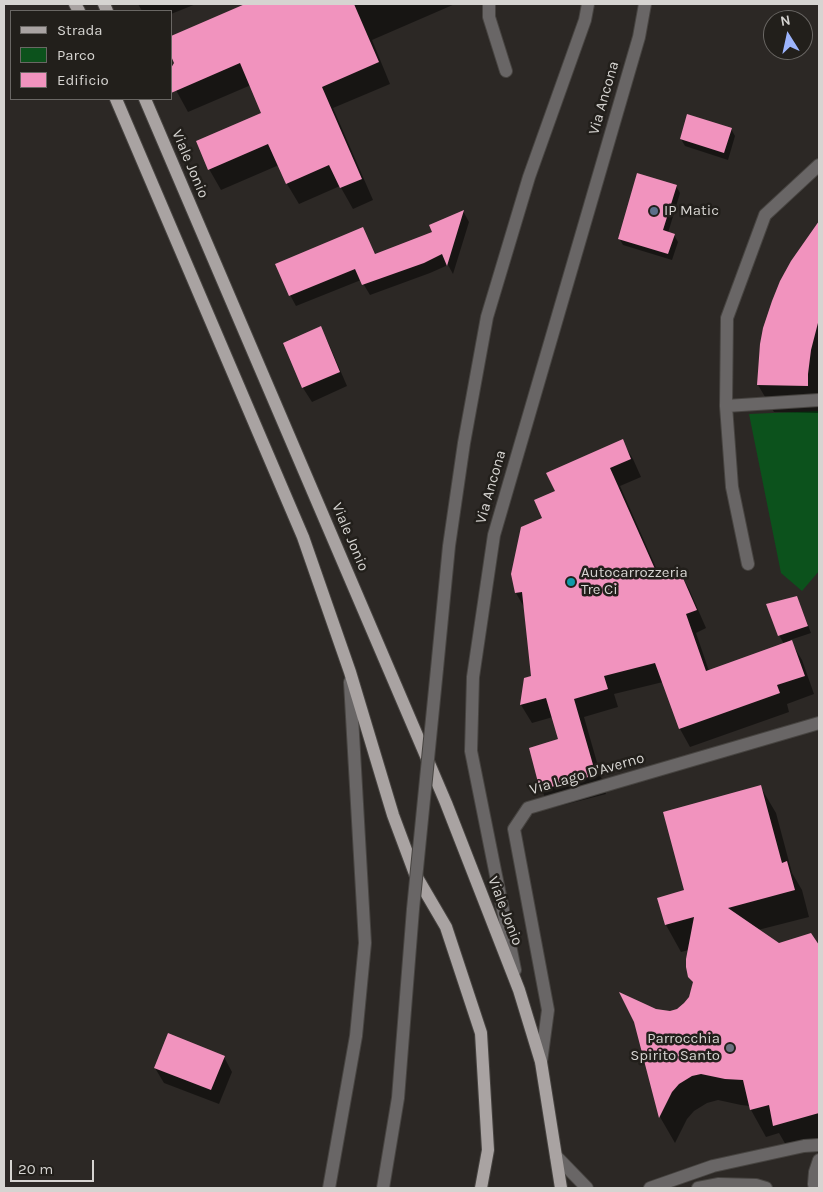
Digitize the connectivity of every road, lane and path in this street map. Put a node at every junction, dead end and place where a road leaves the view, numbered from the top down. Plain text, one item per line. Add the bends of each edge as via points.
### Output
1 (489, 4) edge
2 (588, 4) edge
3 (645, 4) edge
4 (506, 71) dead end
5 (116, 100) edge
6 (145, 100) edge
7 (819, 164) edge
8 (819, 400) edge
9 (726, 406) junction
10 (748, 564) dead end
11 (350, 672) junction
12 (819, 723) edge
13 (519, 990) junction
14 (541, 1062) junction
15 (819, 1145) edge
16 (556, 1156) junction
17 (819, 1160) edge
18 (329, 1188) edge
19 (383, 1188) edge
20 (481, 1188) edge
21 (561, 1188) edge
22 (587, 1188) edge
23 (650, 1188) edge
24 (698, 1188) edge
25 (766, 1188) edge
26 (816, 1188) edge

1 - 4 street via 489,17
2 - 19 street, bridge via 529,177 488,317 464,443 412,909 398,1098
3 - 13 street, Via Ancona via 494,535 473,677 471,750
5 - 11 main road via 303,537
6 - 13 main road, Viale Jonio via 446,803
7 - 9 street via 766,215 727,318
8 - 9 street
9 - 10 street via 732,487
11 - 18 street via 365,943 356,1036
11 - 20 main road via 393,815 415,874 446,927 481,1033 488,1150
12 - 14 street, Via Lago D'Averno via 528,808 514,830 548,1010
13 - 14 main road, Viale Jonio
14 - 16 main road, Viale Jonio
15 - 23 street via 713,1166
16 - 21 main road, Viale Jonio
16 - 22 street
17 - 26 street via 815,1172
24 - 25 street via 720,1184

